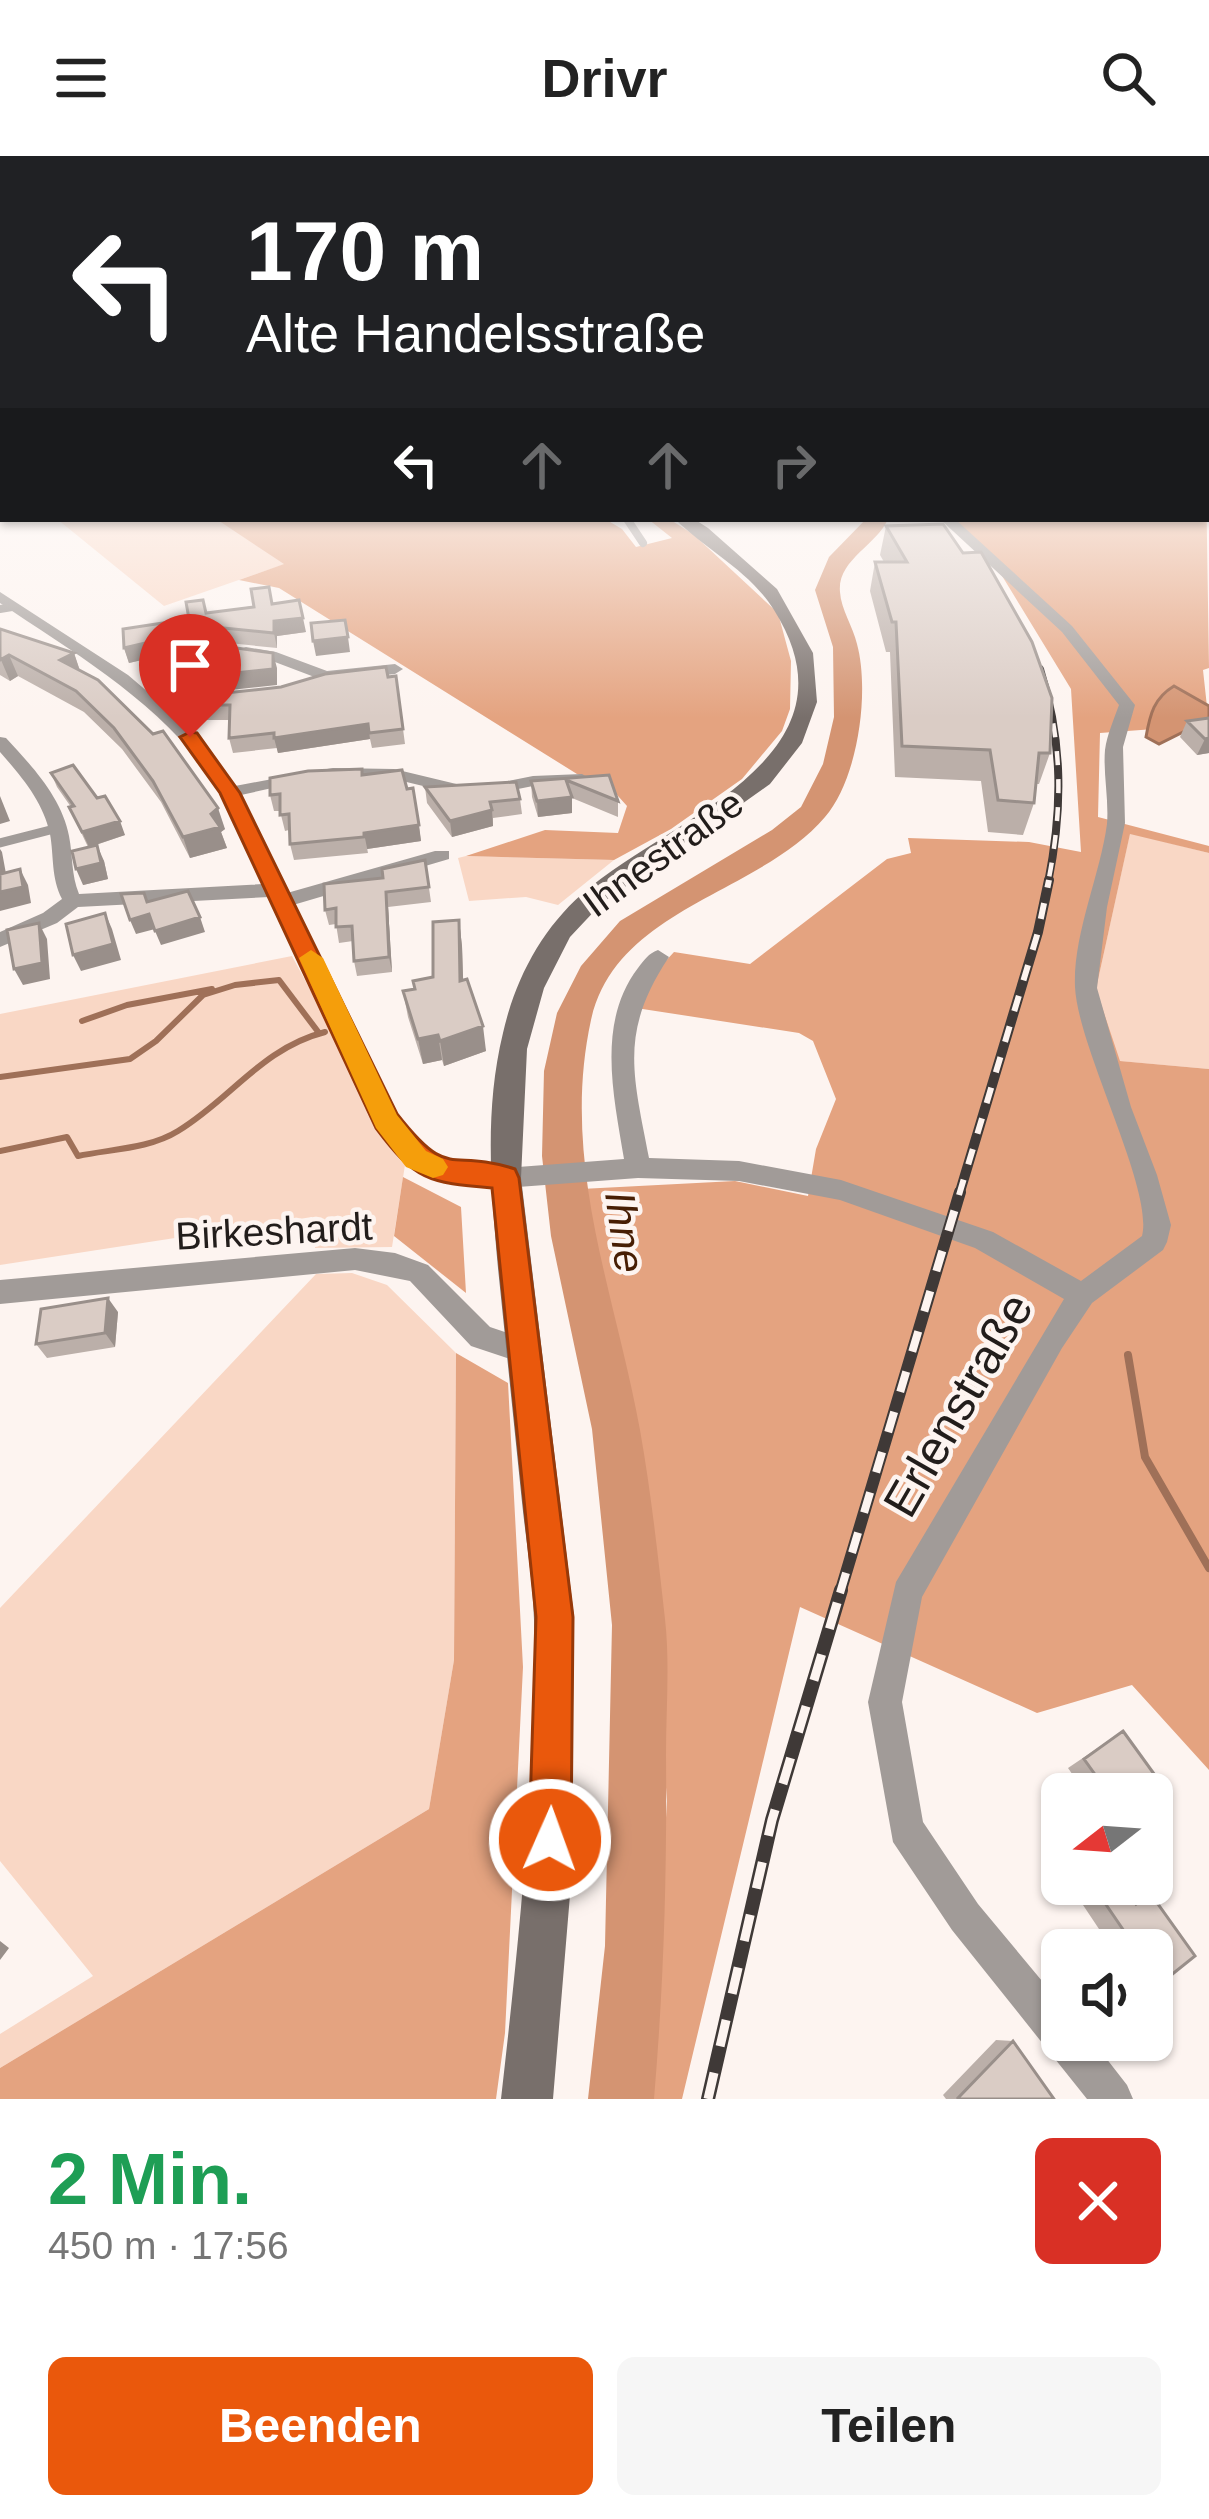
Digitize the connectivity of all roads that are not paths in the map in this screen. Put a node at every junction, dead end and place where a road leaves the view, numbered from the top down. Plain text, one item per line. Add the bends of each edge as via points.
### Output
1 (639, 537) edge
2 (707, 537) edge
3 (966, 537) edge
4 (643, 543) dead end
5 (4, 604) edge
6 (232, 652) edge
7 (145, 668) edge
8 (395, 669) dead end
9 (122, 678) junction
10 (226, 697) edge
11 (157, 706) junction
12 (0, 742) edge
13 (603, 780) edge
14 (230, 793) junction
15 (58, 828) junction
16 (0, 843) edge
17 (442, 855) dead end
18 (281, 896) junction
19 (73, 901) junction
20 (0, 940) edge
21 (658, 957) dead end
22 (638, 1168) junction
23 (516, 1177) junction
24 (0, 1292) edge
25 (1082, 1295) junction
26 (522, 1350) junction
27 (1041, 2010) edge
28 (1083, 2061) edge
29 (527, 2099) edge
30 (1114, 2099) edge

1 - 4 lane
2 - 23 main road, Ihnestraße via 789,616 808,682 799,729 770,774 618,875 546,953 516,1028 505,1119
3 - 25 street via 1067,629 1126,705 1114,747 1116,823 1086,988 1158,1225 1154,1241
5 - 9 street, Erlenstraße
6 - 8 street via 270,655 319,679
7 - 9 street
9 - 11 street, Erlenstraße
10 - 11 lane
11 - 14 street, Erlenstraße
12 - 15 street via 37,785
13 - 14 street via 473,793 394,774 338,772
14 - 18 street, Erlenstraße
15 - 16 lane
15 - 19 street via 63,887
17 - 18 street
18 - 19 street
18 - 23 street, Erlenstraße via 370,1092 416,1159 447,1173
19 - 20 street
21 - 22 street via 625,1016 621,1062
22 - 23 street, Erlenstraße
22 - 25 street, Erlenstraße via 740,1171 841,1190 984,1240
23 - 26 main road, Ihnestraße
24 - 26 street, Birkeshardt via 355,1259 419,1273 481,1337
25 - 27 street, Erlenstraße via 907,1593 885,1702 906,1829
26 - 29 main road, Ihnestraße via 554,1617 548,1883
28 - 30 street, Erlenstraße

